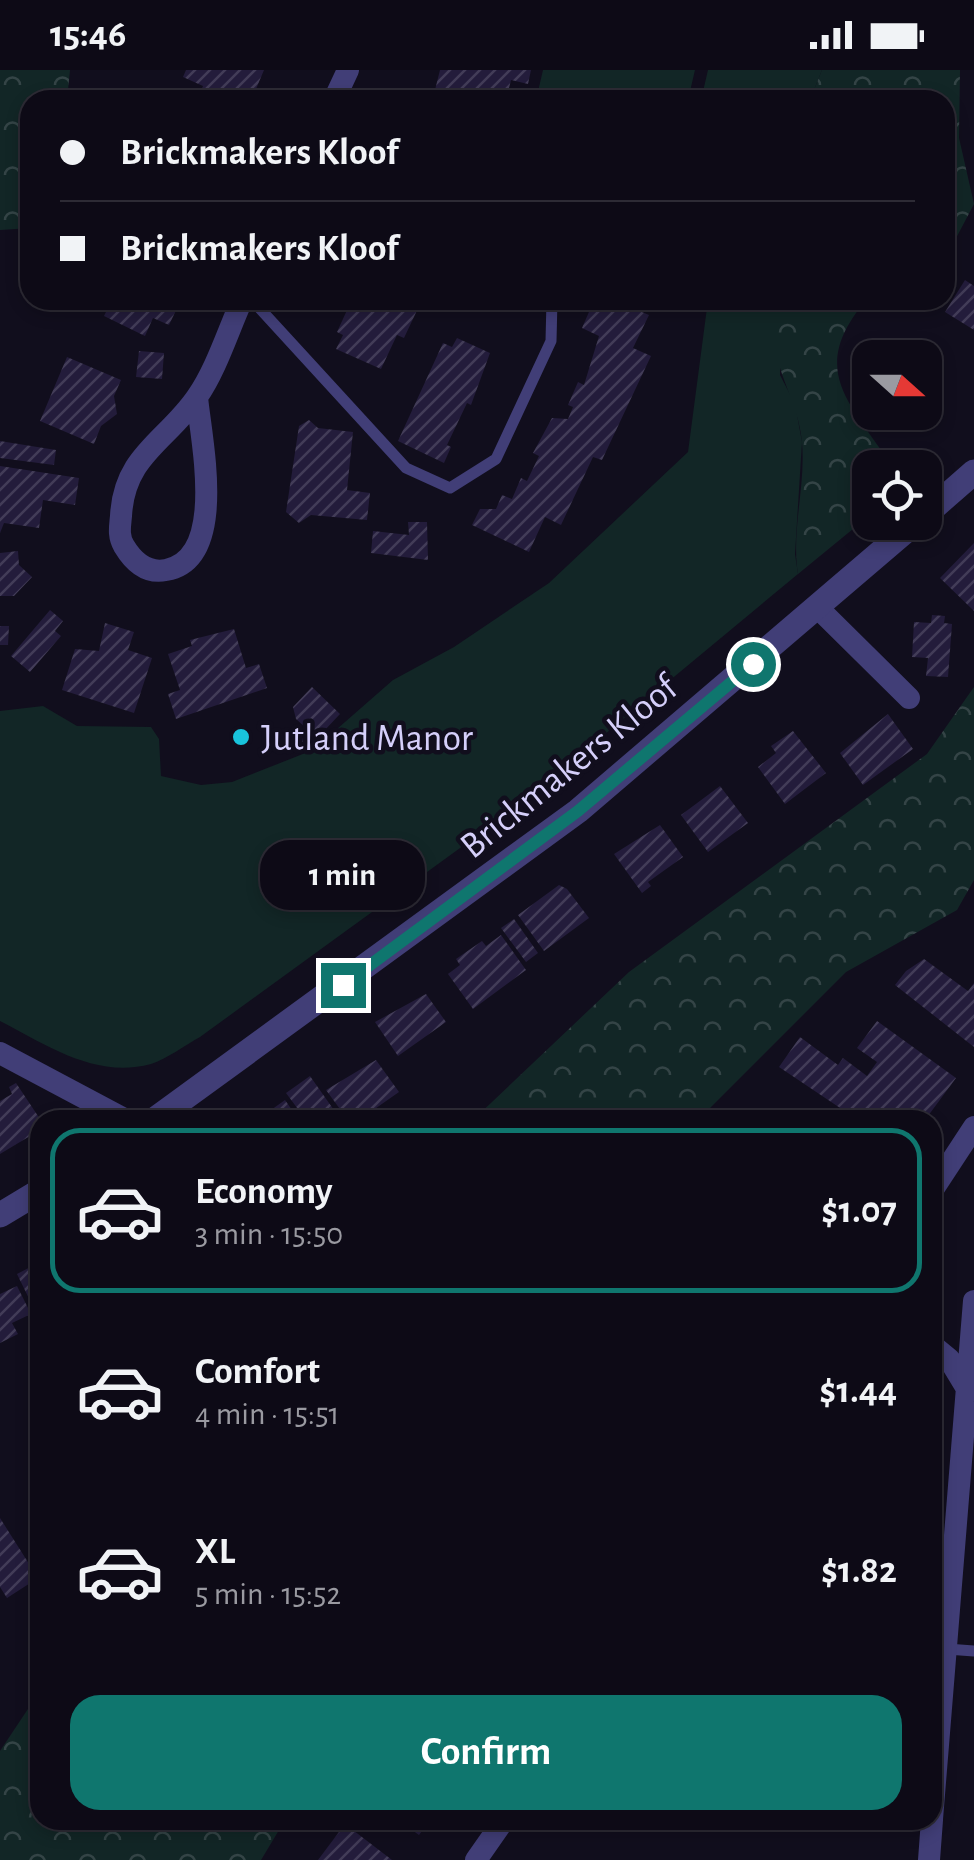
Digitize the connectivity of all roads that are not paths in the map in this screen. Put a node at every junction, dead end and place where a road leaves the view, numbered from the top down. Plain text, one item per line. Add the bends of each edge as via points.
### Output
1 (237, 310) edge
2 (261, 310) edge
3 (552, 310) edge
4 (197, 397) junction
5 (974, 472) edge
6 (942, 500) edge
7 (896, 540) edge
8 (818, 609) junction
9 (909, 698) dead end
10 (0, 1052) edge
11 (107, 1110) edge
12 (168, 1110) edge
13 (974, 1128) edge
14 (942, 1176) edge
15 (30, 1197) edge
16 (0, 1216) edge
17 (974, 1301) edge
18 (942, 1353) edge
19 (969, 1392) junction
20 (947, 1649) junction
21 (974, 1652) edge
22 (942, 1706) edge
23 (497, 1830) edge
24 (931, 1830) edge
25 (476, 1860) edge
26 (929, 1860) edge

1 - 4 street
2 - 3 lane via 406,468 450,488 496,458 551,341
4 - 4 street via 204,529 179,566 146,568 132,560 120,539 122,499 142,454
5 - 6 street
7 - 8 street, Brickmakers Kloof
8 - 9 street
8 - 12 street, Brickmakers Kloof via 578,811
10 - 11 street
13 - 14 street
15 - 16 street
17 - 19 street
18 - 19 street
19 - 20 street
20 - 21 lane
20 - 22 street
23 - 25 street
24 - 26 street

